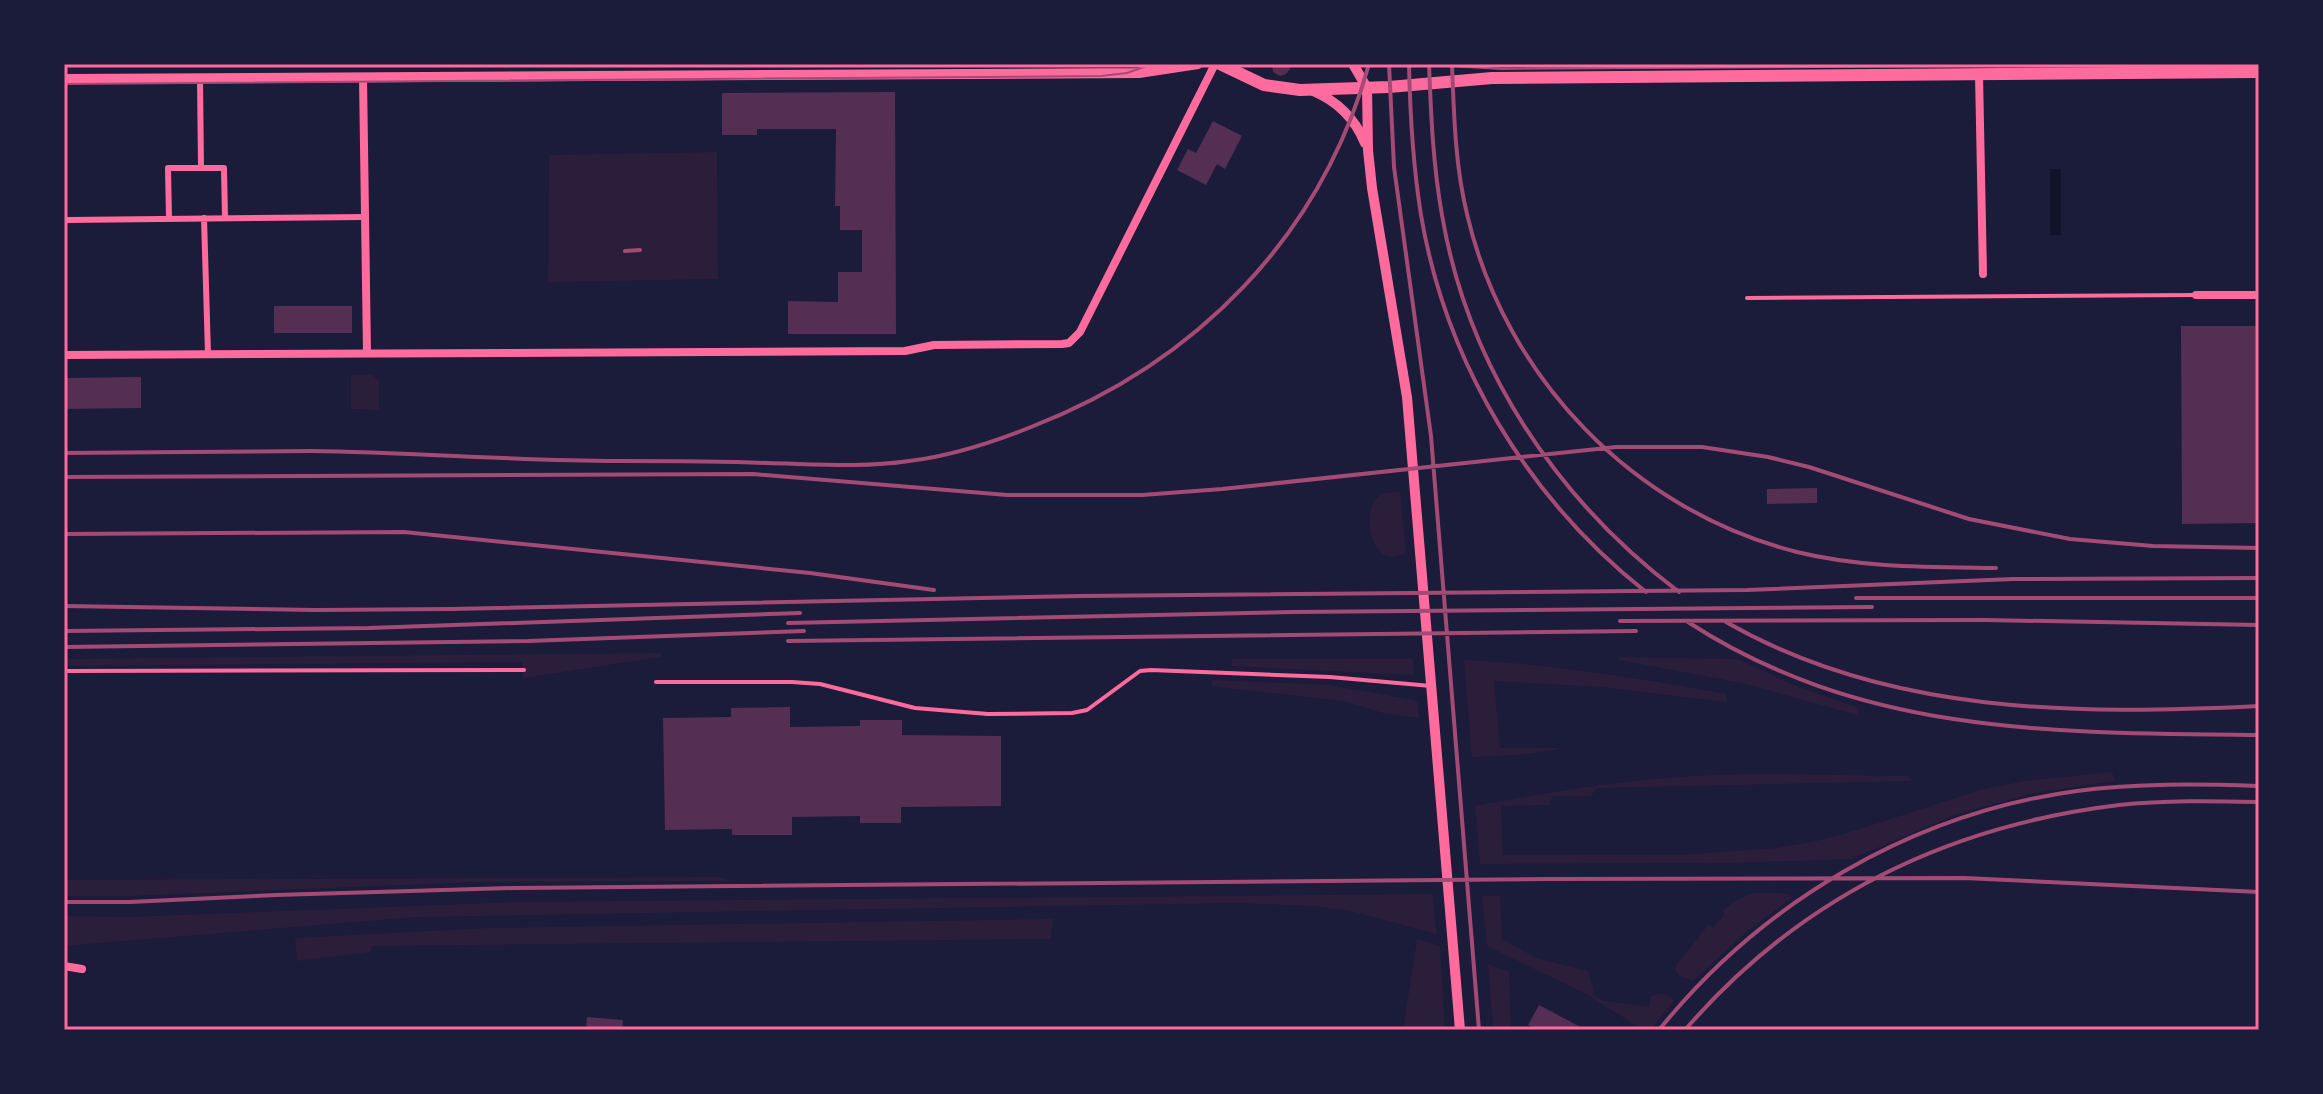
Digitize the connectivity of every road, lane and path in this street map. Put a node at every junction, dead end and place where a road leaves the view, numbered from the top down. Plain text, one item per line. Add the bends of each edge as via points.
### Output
1 (1122, 64) edge
2 (1198, 64) edge
3 (1218, 64) edge
4 (1353, 64) edge
5 (64, 65) edge
6 (108, 65) edge
7 (144, 65) edge
8 (2035, 69) edge
9 (1766, 70) edge
10 (1112, 71) junction
11 (2259, 72) edge
12 (1979, 74) junction
13 (363, 77) junction
14 (200, 78) junction
15 (64, 79) edge
16 (1367, 88) junction
17 (1311, 91) junction
18 (1368, 150) junction
19 (201, 168) junction
20 (366, 217) junction
21 (204, 218) junction
22 (225, 218) junction
23 (169, 219) junction
24 (67, 220) dead end
25 (1983, 274) dead end
26 (2196, 295) joint
27 (2259, 295) edge
28 (1747, 298) dead end
29 (367, 353) junction
30 (208, 354) junction
31 (64, 355) edge
32 (524, 670) dead end
33 (64, 671) edge
34 (656, 682) dead end
35 (1433, 686) junction
36 (64, 966) edge
37 (82, 969) dead end
38 (1460, 1030) edge

1 - 10 street
2 - 10 street via 1146,73
3 - 17 main road via 1264,85
3 - 29 street via 1080,332 1069,343 934,345 915,351
4 - 16 street
5 - 6 path
6 - 7 path
8 - 11 main road
8 - 12 main road
9 - 12 main road
9 - 16 main road via 1492,78
10 - 13 street
12 - 25 street
13 - 14 street
13 - 20 street
14 - 15 street
14 - 19 street
16 - 17 main road
16 - 18 street
17 - 18 street via 1345,112
18 - 35 street via 1403,363
19 - 22 street via 224,168
19 - 23 street via 168,168
20 - 22 street
20 - 29 street
21 - 22 street
21 - 23 street
21 - 30 street
23 - 24 street
26 - 27 street
26 - 28 lane
29 - 30 street
30 - 31 street
32 - 33 lane
34 - 35 lane via 820,684 915,708 988,714 1087,710 1140,671 1168,669
35 - 38 street
36 - 37 street

